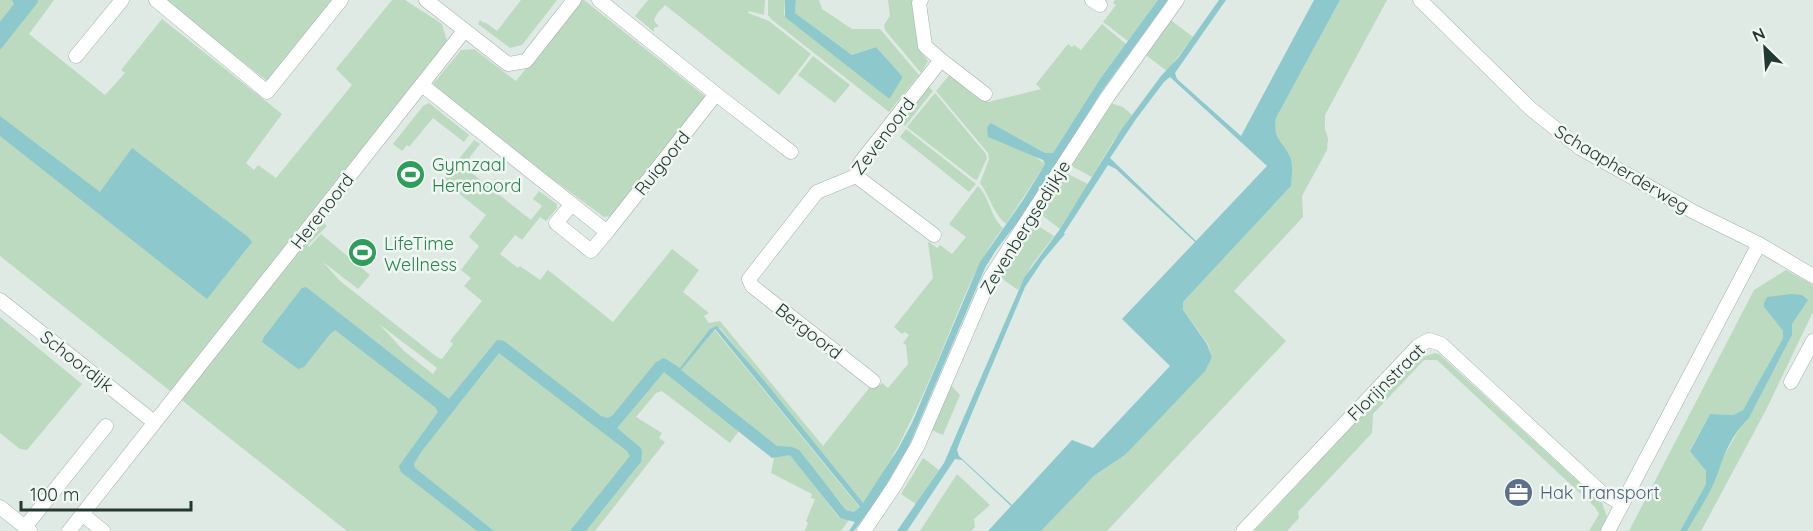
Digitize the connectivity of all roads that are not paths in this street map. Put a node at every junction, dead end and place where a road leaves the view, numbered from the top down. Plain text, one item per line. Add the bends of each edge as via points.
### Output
1 (122, 0) edge
2 (156, 0) edge
3 (341, 0) edge
4 (426, 0) edge
5 (574, 0) edge
6 (599, 0) edge
7 (921, 0) edge
8 (1177, 0) edge
9 (1420, 0) edge
10 (464, 31) junction
11 (76, 56) dead end
12 (941, 60) junction
13 (422, 85) junction
14 (716, 94) junction
15 (985, 94) dead end
16 (791, 152) dead end
17 (856, 176) junction
18 (572, 204) junction
19 (607, 231) junction
20 (934, 236) dead end
21 (1759, 244) junction
22 (1813, 276) edge
23 (749, 279) joint
24 (0, 300) edge
25 (1813, 341) edge
26 (873, 381) dead end
27 (1791, 382) dead end
28 (154, 422) junction
29 (106, 426) dead end
30 (1622, 504) junction
31 (0, 507) edge
32 (82, 514) junction
33 (27, 529) edge
34 (69, 531) edge
35 (103, 531) edge
36 (864, 531) edge
37 (1243, 531) edge
38 (1608, 531) edge

1 - 11 street
2 - 3 street via 267,92
4 - 10 street
5 - 10 street via 526,61 508,64
6 - 14 street
7 - 12 street via 925,46
8 - 36 street, Zevenbergsedijkje via 1108,96 990,278 918,445
9 - 21 street, Schaapherderweg via 1510,90 1580,148
10 - 13 street, Herenoord
12 - 15 street
12 - 17 street, Zevenoord via 860,163
13 - 18 street
13 - 28 street, Herenoord
14 - 16 street
14 - 19 street, Ruigoord
17 - 20 street
17 - 23 street, Zevenoord via 818,192
18 - 19 street
18 - 19 street, Ruigoord via 556,223 591,251
21 - 22 street, Schaapherderweg
21 - 30 street
23 - 26 street, Bergoord via 752,286
24 - 28 street, Schoordijk
25 - 27 street
28 - 32 street, Herenoord
29 - 33 street
30 - 37 street, Florijnstraat via 1601,492 1441,345 1429,340 1418,346
30 - 38 street
31 - 33 street
32 - 34 street, Herenoord
32 - 35 street

